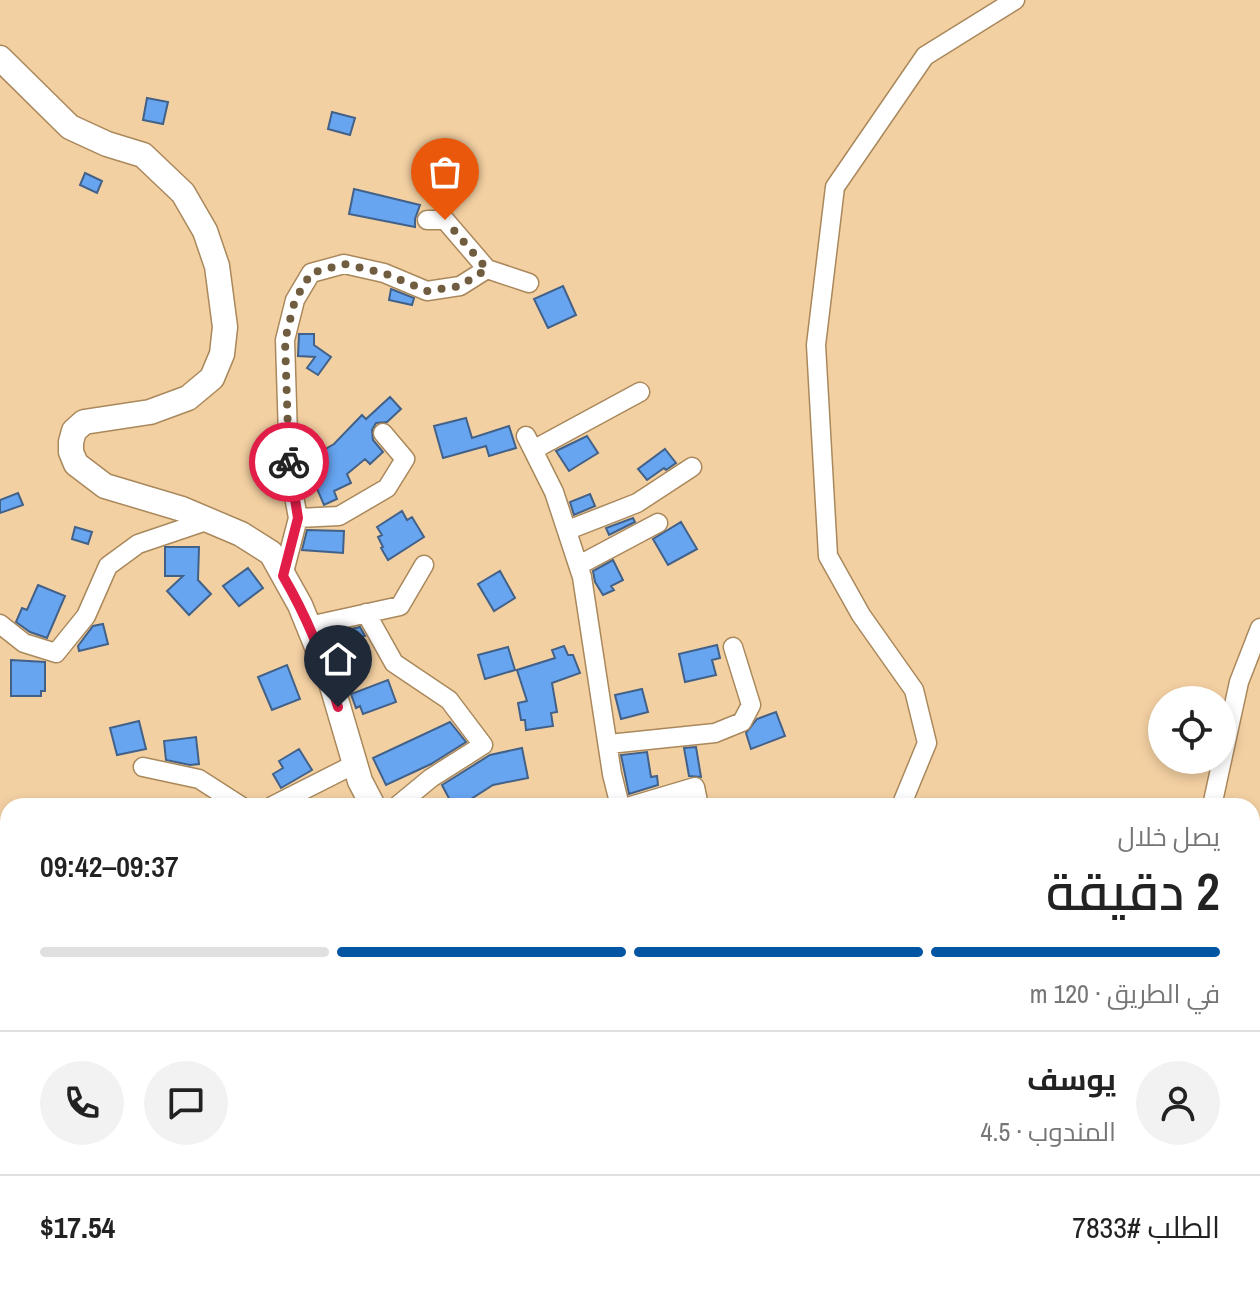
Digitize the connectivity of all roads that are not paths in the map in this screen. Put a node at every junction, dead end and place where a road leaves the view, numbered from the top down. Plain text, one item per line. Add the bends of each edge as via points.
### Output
1 (1015, 0) edge
2 (0, 58) edge
3 (427, 220) dead end
4 (487, 269) junction
5 (529, 283) dead end
6 (640, 392) dead end
7 (383, 433) dead end
8 (692, 467) dead end
9 (298, 518) junction
10 (209, 520) junction
11 (658, 523) dead end
12 (568, 530) junction
13 (424, 565) dead end
14 (579, 565) junction
15 (283, 576) junction
16 (366, 613) junction
17 (0, 624) edge
18 (309, 626) junction
19 (1260, 628) edge
20 (733, 647) dead end
21 (609, 744) junction
22 (355, 764) junction
23 (143, 767) dead end
24 (229, 798) edge
25 (288, 798) edge
26 (369, 798) edge
27 (407, 798) edge
28 (619, 798) edge
29 (658, 798) edge
30 (697, 798) edge
31 (904, 798) edge
32 (1214, 798) edge

1 - 31 street via 925,56 835,187 816,345 828,556 861,615 914,690 927,743
2 - 10 street via 70,127 143,155 183,193 205,231 217,266 225,327 212,378 188,398 150,412 84,422 74,431 71,452 76,464 105,486
3 - 4 street via 445,220
4 - 5 street
4 - 9 street via 460,286 427,291 344,264 311,273 295,300 285,340 289,469
6 - 12 street via 530,443
7 - 9 street via 405,459 387,488 339,516
8 - 12 street via 637,503
9 - 15 street
10 - 15 street via 271,553
10 - 17 street via 138,544 108,566 86,616 56,653 24,643
11 - 14 street
12 - 14 street
13 - 16 street via 400,606
14 - 21 street
15 - 18 street
16 - 18 street
16 - 27 street via 394,663 449,700 483,745
18 - 22 street
19 - 32 street via 1239,682
20 - 21 street via 751,705 742,722 715,733
21 - 28 street
22 - 25 street
22 - 26 street
23 - 24 street via 199,779
29 - 30 street via 695,787

